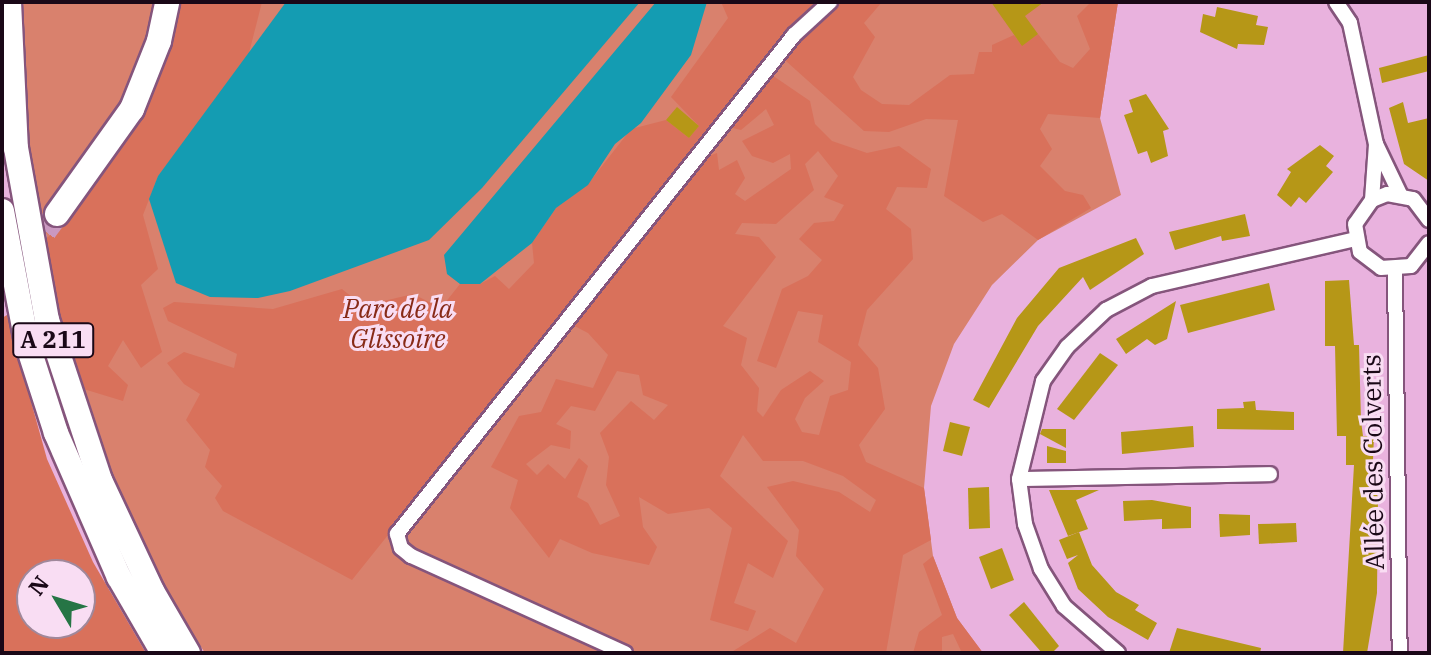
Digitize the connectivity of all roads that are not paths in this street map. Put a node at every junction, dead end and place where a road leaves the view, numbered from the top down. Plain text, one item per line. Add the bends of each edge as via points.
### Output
1 (9, 2) edge
2 (167, 2) edge
3 (830, 2) edge
4 (1336, 2) edge
5 (1376, 144) junction
6 (1400, 194) junction
7 (1372, 200) junction
8 (2, 211) edge
9 (57, 214) tunnel mouth
10 (1429, 220) edge
11 (1355, 239) junction
12 (1429, 243) edge
13 (1395, 270) junction
14 (1270, 474) dead end
15 (1019, 479) junction
16 (163, 653) edge
17 (188, 653) edge
18 (625, 653) edge
19 (1118, 653) edge
20 (1400, 653) edge

1 - 17 highway, A 211 via 16,148 47,320 100,480
2 - 9 highway via 159,41 132,109
3 - 18 street via 794,35 397,534 401,548 411,556
4 - 5 street via 1350,23
5 - 6 street
5 - 7 street
6 - 7 street
6 - 10 street via 1413,199
7 - 11 street via 1355,224
8 - 16 highway, A 211 via 27,343 56,433 119,577
11 - 13 street via 1369,262
11 - 15 street via 1152,286 1106,310 1067,347 1043,381
12 - 13 street via 1411,266
13 - 20 street, Allée des Colverts
14 - 15 street
15 - 19 street via 1025,524 1041,569 1064,606

